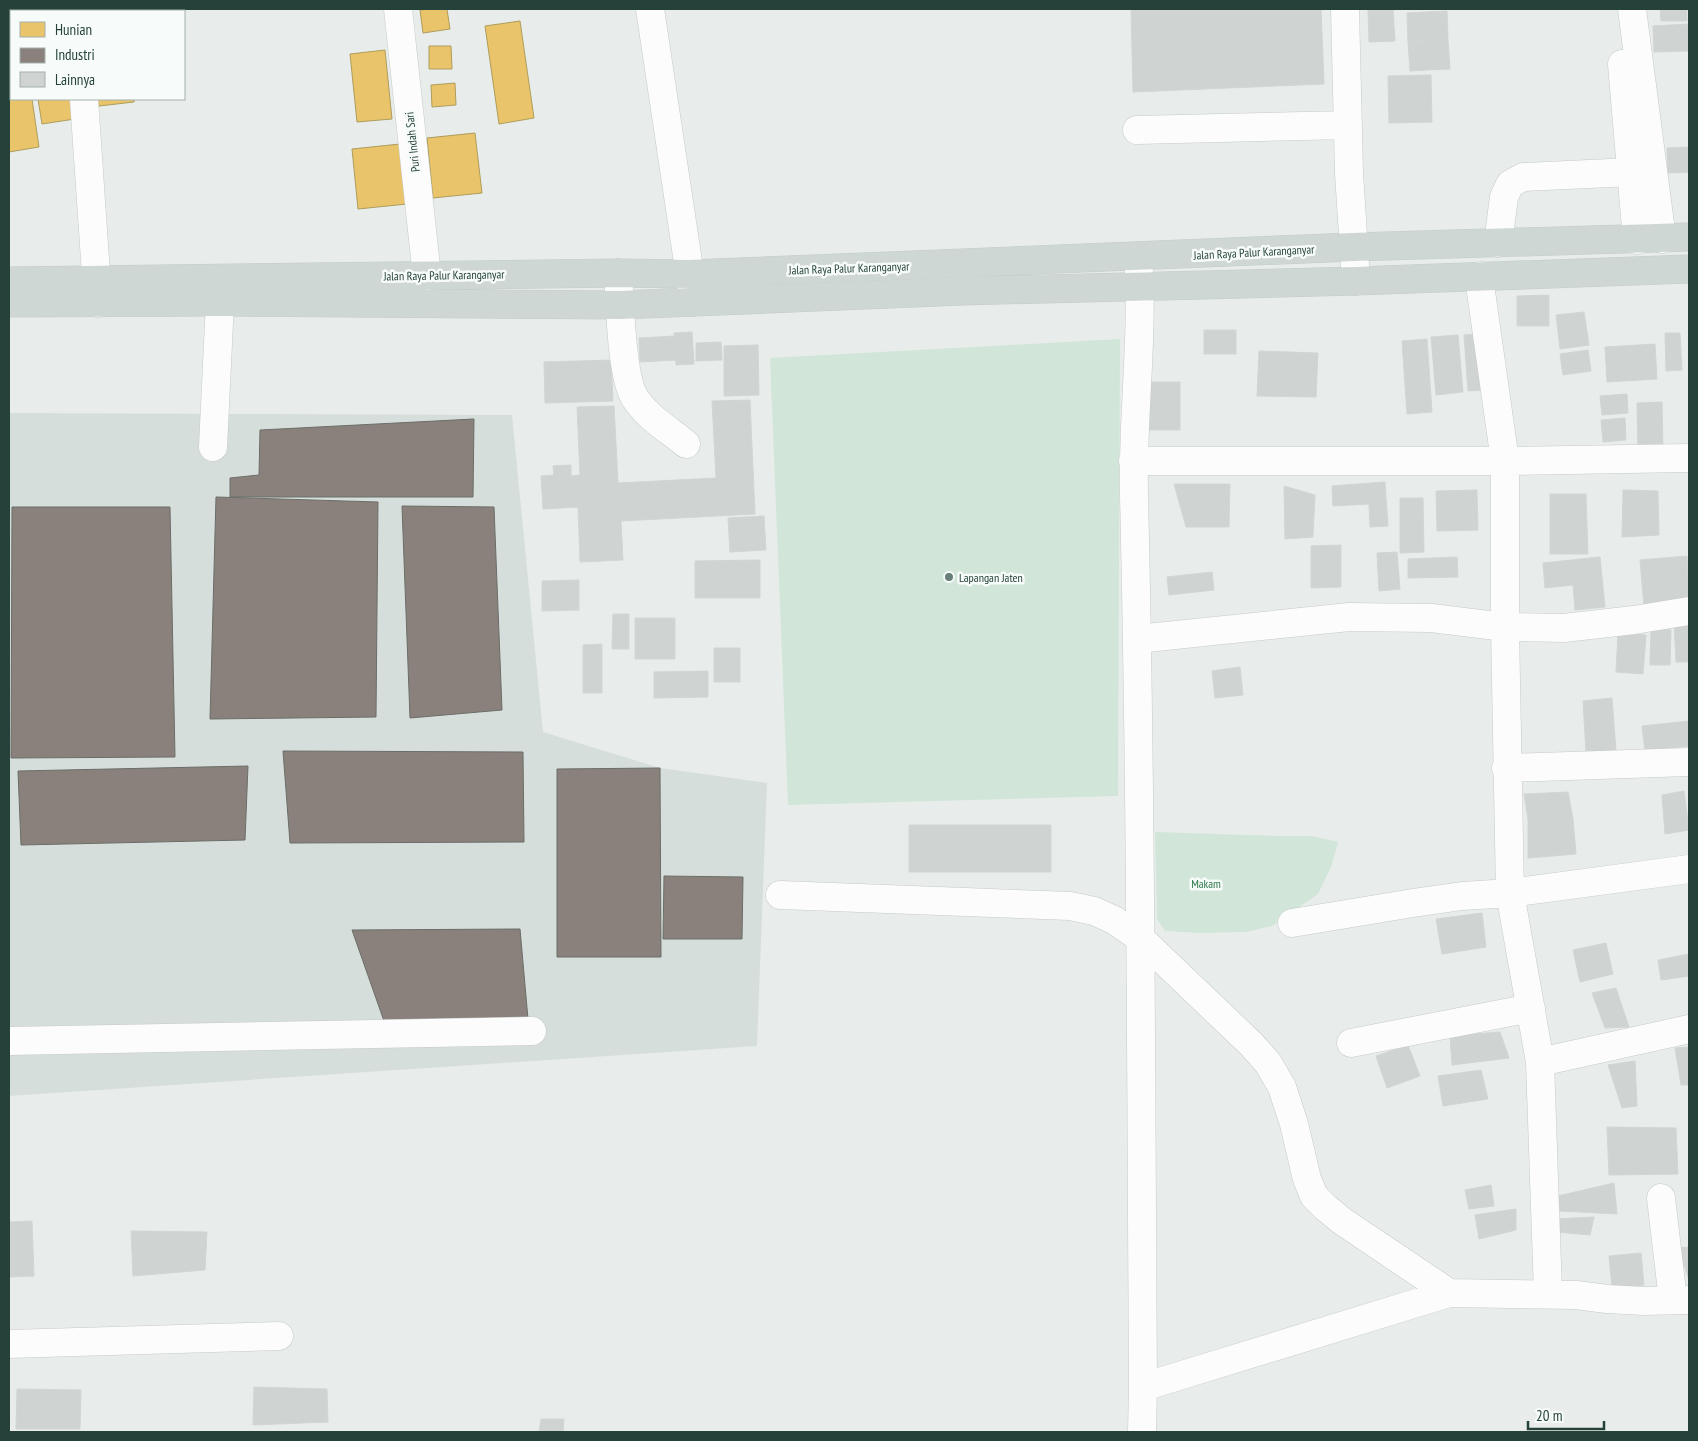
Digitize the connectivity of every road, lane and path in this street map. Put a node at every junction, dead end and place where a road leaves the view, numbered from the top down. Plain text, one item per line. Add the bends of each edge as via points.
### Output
1 (398, 9) edge
2 (650, 9) edge
3 (1345, 9) edge
4 (1618, 9) edge
5 (1632, 9) edge
6 (84, 100) edge
7 (1348, 125) junction
8 (1136, 130) dead end
9 (1632, 172) junction
10 (1353, 234) junction
11 (1689, 237) edge
12 (1650, 239) junction
13 (1498, 243) junction
14 (687, 256) junction
15 (424, 257) junction
16 (1138, 257) junction
17 (1689, 268) edge
18 (95, 269) junction
19 (618, 273) junction
20 (1481, 276) junction
21 (1356, 281) junction
22 (9, 282) edge
23 (1140, 287) junction
24 (220, 302) junction
25 (694, 302) junction
26 (9, 303) edge
27 (620, 305) junction
28 (686, 444) dead end
29 (213, 447) dead end
30 (1689, 458) edge
31 (1133, 461) junction
32 (1504, 461) junction
33 (1689, 611) edge
34 (1504, 627) junction
35 (1137, 638) junction
36 (1689, 762) edge
37 (1506, 768) junction
38 (1689, 869) edge
39 (1510, 893) junction
40 (780, 895) dead end
41 (1292, 923) dead end
42 (1140, 938) junction
43 (1531, 1008) junction
44 (1689, 1029) edge
45 (532, 1031) dead end
46 (9, 1041) edge
47 (1351, 1043) dead end
48 (1540, 1062) junction
49 (1661, 1198) dead end
50 (1448, 1293) junction
51 (1548, 1294) junction
52 (1681, 1300) edge
53 (279, 1336) dead end
54 (9, 1344) edge
55 (1143, 1387) junction
56 (1142, 1432) edge

1 - 15 street, Puri Indah Sari
2 - 14 street
3 - 7 street
4 - 9 street
5 - 12 street
6 - 18 street
7 - 8 street
7 - 10 street
9 - 12 street
9 - 13 street via 1523,176 1510,184 1504,197
10 - 13 main road, Jalan Raya Palur Karanganyar
10 - 16 main road, Jalan Raya Palur Karanganyar
10 - 21 street
11 - 12 main road, Jalan Raya Palur Karanganyar
12 - 13 main road, Jalan Raya Palur Karanganyar
14 - 16 main road, Jalan Raya Palur Karanganyar
14 - 19 main road, Jalan Raya Palur Karanganyar
14 - 25 street
15 - 18 main road, Jalan Raya Palur Karanganyar
15 - 19 main road, Jalan Raya Palur Karanganyar
16 - 23 street
17 - 20 main road, Jalan Raya Palur Karanganyar
18 - 22 main road, Jalan Raya Palur Karanganyar
18 - 24 main road, Jalan Raya Palur Karanganyar
18 - 26 main road, Jalan Raya Palur Karanganyar
19 - 27 street
20 - 21 main road, Jalan Raya Palur Karanganyar
20 - 32 street
21 - 23 main road, Jalan Raya Palur Karanganyar
23 - 25 main road, Jalan Raya Palur Karanganyar
23 - 31 street
24 - 27 main road, Jalan Raya Palur Karanganyar
24 - 29 street
25 - 27 main road, Jalan Raya Palur Karanganyar
27 - 28 street via 627,377 634,397 646,412
30 - 32 street
31 - 32 street
31 - 35 street
32 - 34 street
33 - 34 street via 1564,628
34 - 35 street via 1431,618 1349,617
34 - 37 street
35 - 42 street
36 - 37 street
37 - 39 street
38 - 39 street
39 - 41 street via 1422,901
39 - 43 street
40 - 42 street via 1070,906 1094,911 1114,920
42 - 50 street via 1268,1063 1282,1087 1314,1196 1342,1221
42 - 55 street
43 - 47 street
43 - 48 street
44 - 48 street
45 - 46 street
48 - 51 street
49 - 52 street
50 - 51 street
50 - 55 street
51 - 52 street via 1644,1301
53 - 54 street
55 - 56 street

